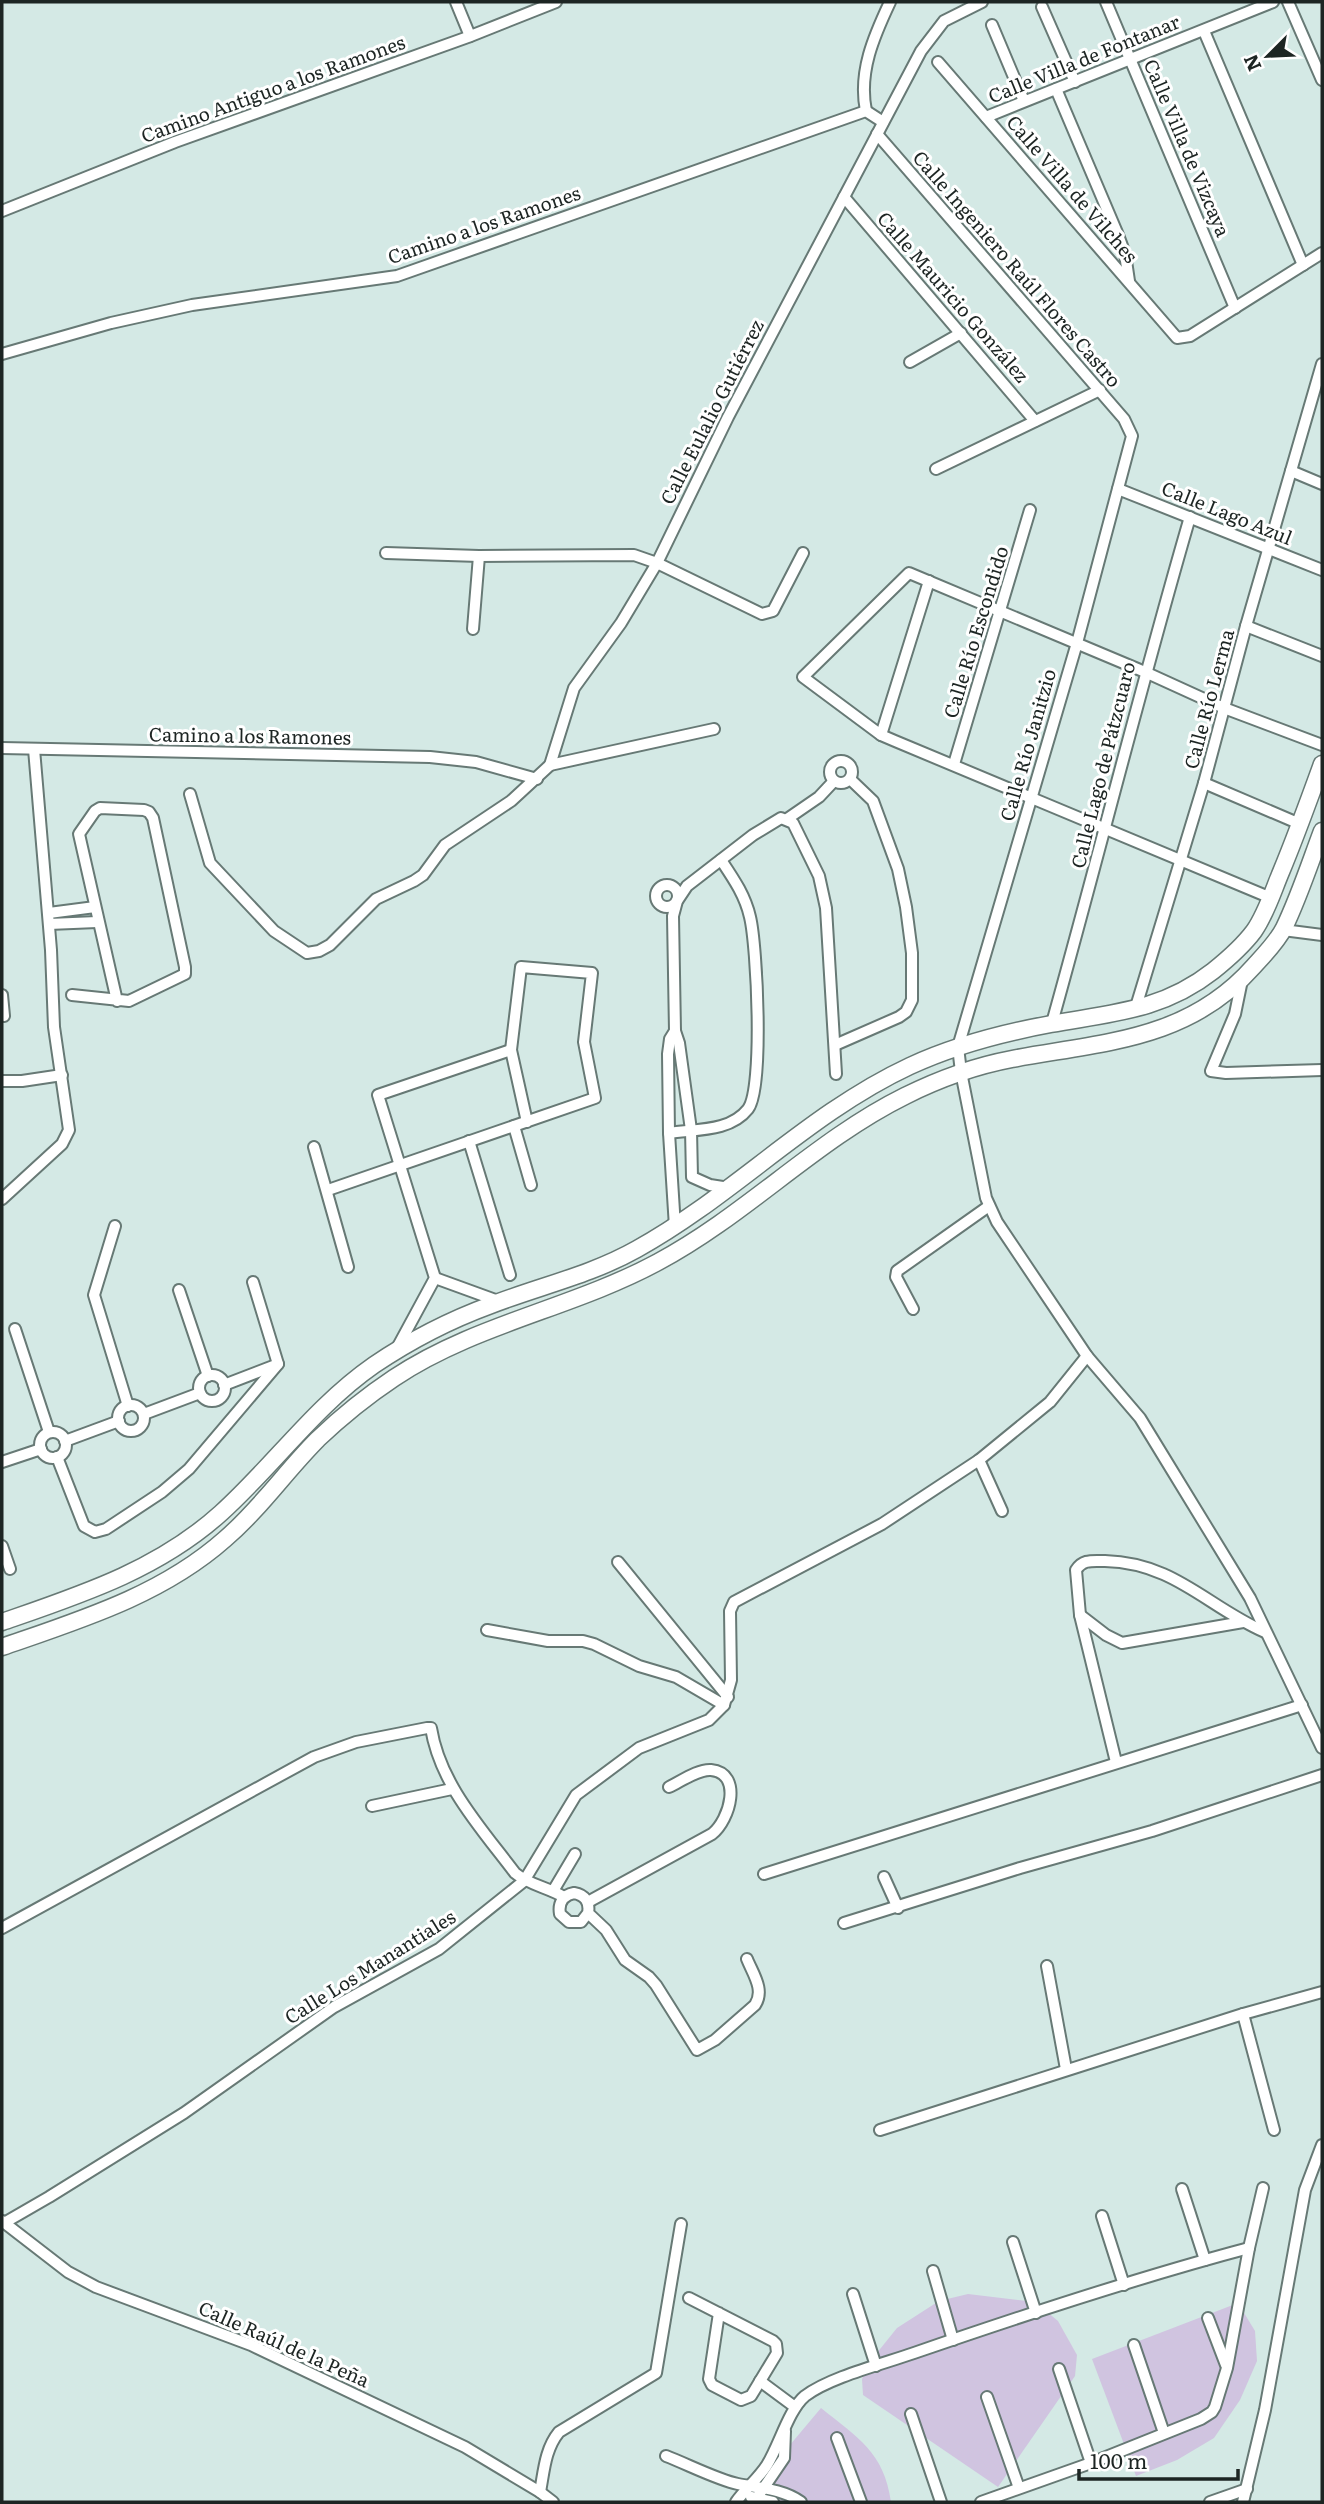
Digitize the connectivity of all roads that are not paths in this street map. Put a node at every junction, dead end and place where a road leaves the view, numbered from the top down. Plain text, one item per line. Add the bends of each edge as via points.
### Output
1 (457, 2) edge
2 (556, 2) edge
3 (890, 2) edge
4 (982, 2) edge
5 (1106, 2) edge
6 (1273, 2) edge
7 (1289, 2) edge
8 (1042, 7) dead end
9 (992, 26) dead end
10 (1204, 31) junction
11 (470, 36) junction
12 (1318, 56) edge
13 (1130, 59) junction
14 (938, 62) dead end
15 (1322, 80) edge
16 (1075, 82) junction
17 (1056, 89) junction
18 (1024, 101) junction
19 (866, 111) junction
20 (986, 117) junction
21 (883, 122) junction
22 (877, 134) junction
23 (844, 197) junction
24 (2, 211) edge
25 (1322, 253) edge
26 (1303, 265) junction
27 (1129, 281) junction
28 (1235, 308) junction
29 (961, 333) junction
30 (2, 354) edge
31 (910, 362) dead end
32 (1322, 364) edge
33 (1100, 390) junction
34 (1318, 398) edge
35 (1035, 421) junction
36 (1130, 428) joint
37 (936, 469) dead end
38 (1291, 471) junction
39 (1322, 484) edge
40 (1118, 489) junction
41 (1031, 510) dead end
42 (1191, 517) junction
43 (1269, 548) junction
44 (386, 553) dead end
45 (803, 553) dead end
46 (479, 556) junction
47 (657, 563) junction
48 (1322, 570) edge
49 (929, 581) junction
50 (1000, 613) junction
51 (1246, 626) junction
52 (473, 629) dead end
53 (1077, 643) junction
54 (1322, 656) edge
55 (1145, 671) junction
56 (1224, 708) junction
57 (714, 729) dead end
58 (881, 735) junction
59 (1322, 745) edge
60 (2, 748) edge
61 (34, 749) junction
62 (954, 764) junction
63 (1322, 764) edge
64 (550, 765) junction
65 (537, 779) junction
66 (850, 779) junction
67 (834, 781) junction
68 (1204, 783) junction
69 (190, 794) dead end
70 (1031, 798) junction
71 (787, 819) junction
72 (1300, 824) junction
73 (1106, 829) junction
74 (1322, 831) edge
75 (721, 860) junction
76 (1181, 860) junction
77 (1271, 898) junction
78 (94, 907) junction
79 (49, 918) junction
80 (97, 922) junction
81 (1283, 930) junction
82 (1322, 935) edge
83 (1242, 980) junction
84 (2, 995) edge
85 (72, 995) dead end
86 (117, 1001) junction
87 (1135, 1010) junction
88 (4, 1016) dead end
89 (1052, 1023) junction
90 (675, 1031) junction
91 (835, 1045) junction
92 (958, 1047) junction
93 (511, 1050) junction
94 (1322, 1070) edge
95 (961, 1072) junction
96 (836, 1074) dead end
97 (62, 1075) junction
98 (2, 1081) edge
99 (527, 1122) junction
100 (514, 1126) junction
101 (691, 1130) junction
102 (669, 1133) junction
103 (469, 1141) junction
104 (314, 1147) dead end
105 (399, 1166) junction
106 (692, 1177) junction
107 (672, 1178) junction
108 (531, 1185) dead end
109 (729, 1188) junction
110 (328, 1190) junction
111 (2, 1199) edge
112 (989, 1206) junction
113 (115, 1226) dead end
114 (675, 1227) junction
115 (348, 1267) dead end
116 (510, 1275) dead end
117 (435, 1279) junction
118 (253, 1282) dead end
119 (179, 1290) dead end
120 (501, 1302) junction
121 (913, 1308) dead end
122 (15, 1329) dead end
123 (394, 1352) junction
124 (1087, 1356) junction
125 (278, 1364) junction
126 (208, 1376) junction
127 (224, 1385) junction
128 (200, 1393) junction
129 (128, 1406) junction
130 (144, 1414) junction
131 (119, 1421) junction
132 (49, 1432) junction
133 (65, 1441) junction
134 (41, 1449) junction
135 (57, 1457) junction
136 (979, 1460) junction
137 (2, 1462) edge
138 (1002, 1510) dead end
139 (2, 1546) edge
140 (618, 1562) dead end
141 (10, 1569) dead end
142 (1080, 1615) junction
143 (2, 1622) edge
144 (1243, 1622) junction
145 (487, 1630) dead end
146 (1265, 1632) junction
147 (2, 1647) edge
148 (726, 1701) junction
149 (1303, 1705) junction
150 (1322, 1748) edge
151 (1116, 1762) junction
152 (1322, 1775) edge
153 (668, 1787) dead end
154 (452, 1789) junction
155 (372, 1806) dead end
156 (575, 1854) dead end
157 (764, 1874) dead end
158 (884, 1877) dead end
159 (524, 1881) junction
160 (553, 1891) junction
161 (564, 1897) junction
162 (588, 1908) junction
163 (898, 1908) junction
164 (844, 1923) dead end
165 (2, 1928) edge
166 (747, 1959) dead end
167 (1047, 1966) dead end
168 (1322, 1992) edge
169 (1243, 2014) junction
170 (1066, 2069) junction
171 (880, 2130) dead end
172 (1274, 2130) dead end
173 (1322, 2145) edge
174 (1263, 2188) dead end
175 (1182, 2189) dead end
176 (1102, 2217) dead end
177 (3, 2222) edge
178 (681, 2224) dead end
179 (1013, 2242) dead end
180 (1249, 2248) junction
181 (1205, 2260) junction
182 (933, 2270) dead end
183 (1124, 2286) junction
184 (853, 2294) dead end
185 (689, 2298) dead end
186 (719, 2313) junction
187 (1036, 2313) junction
188 (1208, 2318) dead end
189 (953, 2340) junction
190 (1134, 2346) dead end
191 (876, 2367) junction
192 (1227, 2368) junction
193 (1059, 2369) dead end
194 (760, 2381) junction
195 (986, 2397) dead end
196 (795, 2407) junction
197 (911, 2414) dead end
198 (785, 2431) junction
199 (1164, 2433) junction
200 (837, 2438) dead end
201 (666, 2456) dead end
202 (1091, 2463) junction
203 (765, 2488) junction
204 (1019, 2488) junction
205 (1247, 2489) junction
206 (742, 2491) edge
207 (540, 2492) junction
208 (755, 2501) edge
209 (552, 2502) edge
210 (773, 2502) edge
211 (801, 2502) edge
212 (861, 2502) edge
213 (941, 2502) edge
214 (981, 2502) edge
215 (1210, 2502) edge
216 (1243, 2502) edge

1 - 11 street
2 - 11 street, Camino Antiguo a los Ramones
3 - 19 street via 867,60
4 - 21 street via 938,26
5 - 13 street, Calle Villa de Vizcaya
6 - 10 street, Calle Villa de Fontanar
7 - 12 street
8 - 16 street
9 - 18 street
10 - 13 street, Calle Villa de Fontanar
10 - 26 street
11 - 24 street, Camino Antiguo a los Ramones via 175,142
12 - 15 street
13 - 16 street, Calle Villa de Fontanar
13 - 28 street, Calle Villa de Vizcaya
14 - 20 street, Calle Villa de Vilches
16 - 17 street, Calle Villa de Fontanar
17 - 18 street, Calle Villa de Fontanar
17 - 27 street via 1118,234
18 - 20 street, Calle Villa de Fontanar
19 - 21 street
19 - 30 street, Camino a los Ramones via 397,276 192,305
20 - 27 street, Calle Villa de Vilches
21 - 22 street
22 - 23 street
22 - 33 street, Calle Ingeniero Raúl Flores Castro
23 - 29 street, Calle Mauricio González
23 - 47 street, Calle Eulalio Gutiérrez via 704,463
25 - 26 street
26 - 28 street
27 - 28 street, Calle Villa de Vilches via 1180,338
29 - 31 street
29 - 35 street, Calle Mauricio González
32 - 34 street, Calle Río Lerma
33 - 35 street
33 - 36 street, Calle Ingeniero Raúl Flores Castro
34 - 38 street, Calle Río Lerma
35 - 37 street
36 - 40 street, Calle Río Janitzio via 1132,440
38 - 39 street
38 - 43 street, Calle Río Lerma
40 - 42 street, Calle Lago Azul
40 - 53 street, Calle Río Janitzio
41 - 50 street, Calle Río Escondido
42 - 43 street, Calle Lago Azul
42 - 55 street, Calle Lago de Pátzcuaro
43 - 48 street, Calle Lago Azul
43 - 51 street, Calle Río Lerma
44 - 46 street
45 - 47 street via 773,611 762,614
46 - 47 street via 622,553
46 - 52 street
47 - 64 street, Calle Eulalio Gutiérrez via 574,688
49 - 50 street
49 - 58 street
49 - 58 street via 909,573 803,677
50 - 53 street
50 - 62 street, Calle Río Escondido
51 - 54 street
51 - 56 street, Calle Río Lerma
53 - 55 street
53 - 70 street, Calle Río Janitzio
55 - 56 street
55 - 73 street, Calle Lago de Pátzcuaro
56 - 59 street
56 - 68 street, Calle Río Lerma
57 - 64 street
58 - 62 street
60 - 61 street, Camino a los Ramones
61 - 65 street, Camino a los Ramones via 430,757 476,762
61 - 79 street
62 - 70 street
63 - 72 main road
64 - 65 street
65 - 69 street via 445,845 423,875 376,899 330,945 307,953 274,930 210,863
66 - 67 street
66 - 67 street via 850,765 840,761 830,770
66 - 91 street via 873,801 898,869 912,953 912,1000 899,1017
67 - 71 street
68 - 72 street
68 - 76 street, Calle Río Lerma
70 - 73 street
70 - 92 street, Calle Río Janitzio
71 - 75 street via 753,835
71 - 91 street via 797,828 819,876 826,908
72 - 77 main road
73 - 76 street
73 - 89 street, Calle Lago de Pátzcuaro
74 - 81 main road
75 - 90 street via 687,886 677,901 673,916
75 - 101 street via 739,887 751,919 757,1003 754,1100 728,1125
76 - 77 street
76 - 87 street, Calle Río Lerma
77 - 87 main road via 1238,951 1183,991
78 - 79 street
78 - 80 street
78 - 86 street via 79,834 100,808 149,812 185,974 129,1002
79 - 80 street
79 - 97 street via 54,1027
80 - 86 street
81 - 82 street
81 - 83 main road
83 - 94 street via 1236,1014 1211,1071
83 - 95 main road via 1184,1020 1150,1034
84 - 88 street
85 - 86 street
87 - 89 main road
89 - 92 main road
90 - 101 street
90 - 102 street via 668,1046
91 - 96 street
92 - 95 street, Calle Río Janitzio
92 - 109 main road via 848,1099
93 - 99 street
93 - 99 street via 521,967 592,974 584,1042 595,1098
93 - 105 street via 378,1095
95 - 112 street, Calle Río Janitzio
95 - 147 main road via 876,1111 662,1260 586,1296 457,1343 419,1363 343,1417 240,1525 187,1568 90,1616
97 - 98 street
97 - 111 street via 67,1138
99 - 100 street
100 - 103 street
100 - 108 street
101 - 102 street
101 - 106 street
102 - 107 street
103 - 105 street
103 - 116 street
104 - 110 street
105 - 110 street
105 - 117 street
106 - 107 street
106 - 109 street
107 - 114 street
109 - 114 main road
110 - 115 street
112 - 121 street via 897,1270 896,1277
112 - 124 street, Calle Río Janitzio
113 - 129 street via 94,1295
114 - 120 main road via 591,1271
117 - 120 street
117 - 123 street
118 - 125 street
119 - 126 street
120 - 123 main road
122 - 132 street
123 - 143 main road via 347,1384 221,1513 187,1541 120,1580
124 - 136 street via 1050,1402
124 - 146 street, Calle Río Janitzio via 1140,1418 1250,1598
125 - 127 street
125 - 135 street via 189,1469 106,1529 95,1532 84,1527
126 - 127 street via 219,1378
126 - 128 street via 201,1381
127 - 128 street via 216,1400 206,1400
128 - 130 street
129 - 130 street
129 - 131 street via 121,1410
130 - 131 street via 137,1430 128,1430
131 - 133 street
132 - 133 street via 59,1433
132 - 134 street via 41,1439
133 - 135 street via 65,1451
134 - 135 street via 47,1456
134 - 137 street
136 - 138 street
136 - 148 street via 883,1524 734,1602
139 - 141 street
140 - 148 street
142 - 144 street via 1122,1643
142 - 144 street via 1079,1566 1088,1561 1125,1562 1177,1579
142 - 151 street
144 - 146 street
145 - 148 street via 594,1644
146 - 149 street, Calle Río Janitzio
148 - 159 street, Calle Los Manantiales via 709,1720 639,1748 576,1795
149 - 150 street, Calle Río Janitzio
149 - 151 street
151 - 157 street
152 - 163 street
153 - 162 street via 705,1771 718,1772 732,1800 724,1823
154 - 155 street
154 - 159 street
154 - 165 street via 430,1728 356,1742 288,1770
156 - 160 street
158 - 163 street
159 - 160 street
159 - 177 street, Calle Los Manantiales via 439,1949 334,2007 184,2113
160 - 161 street
161 - 162 street via 580,1894
161 - 162 street via 559,1908 569,1922 580,1922
162 - 166 street via 625,1960 656,1985 697,2050 715,2040 760,1998
163 - 164 street
167 - 170 street
168 - 169 street
169 - 170 street
169 - 172 street
170 - 171 street
173 - 205 street via 1305,2190
174 - 180 street
175 - 181 street
176 - 183 street
177 - 207 street, Calle Raúl de la Peña via 68,2272 96,2287 251,2345 465,2447
178 - 207 street via 656,2373 559,2432 548,2450
179 - 187 street
180 - 181 street
180 - 192 street
181 - 183 street
182 - 189 street
183 - 187 street
184 - 191 street
185 - 186 street
186 - 194 street via 776,2344 777,2353
186 - 194 street via 710,2382 741,2400 751,2396
187 - 189 street
188 - 192 street
189 - 191 street
190 - 199 street
191 - 196 street via 824,2385
192 - 199 street via 1212,2412
193 - 202 street
194 - 196 street
195 - 204 street
196 - 198 street
197 - 213 street
198 - 203 street via 784,2458
198 - 206 street via 766,2467
199 - 202 street
200 - 212 street
201 - 206 street
202 - 204 street
203 - 206 street
203 - 208 street
203 - 211 street
204 - 214 street
205 - 215 street
205 - 216 street
206 - 208 street
207 - 209 street, Calle Raúl de la Peña
208 - 210 street

